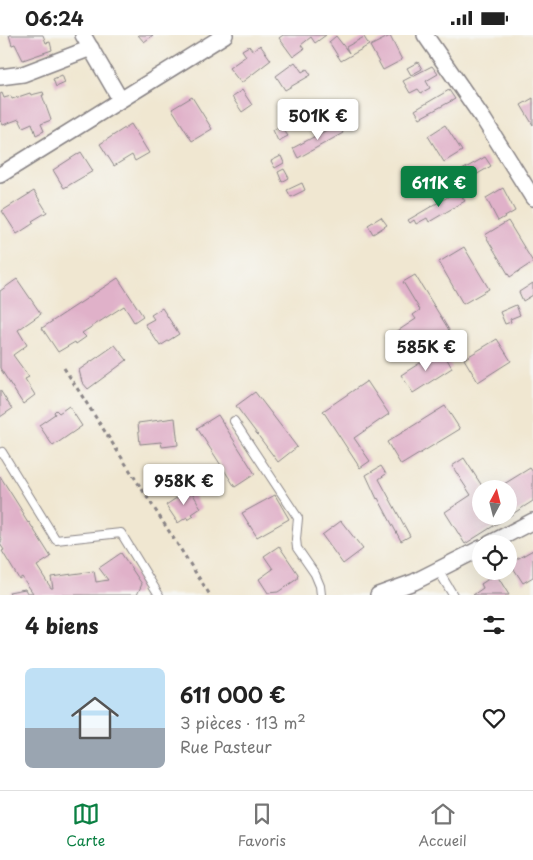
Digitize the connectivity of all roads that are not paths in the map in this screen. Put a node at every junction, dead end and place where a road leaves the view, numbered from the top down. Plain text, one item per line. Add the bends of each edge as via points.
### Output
1 (225, 35) edge
2 (425, 35) edge
3 (87, 42) edge
4 (0, 77) edge
5 (120, 99) junction
6 (0, 175) edge
7 (533, 198) edge
8 (234, 421) dead end
9 (0, 453) edge
10 (533, 521) edge
11 (506, 535) edge
12 (472, 553) edge
13 (438, 570) junction
14 (159, 595) edge
15 (321, 595) edge
16 (378, 595) edge
17 (453, 595) edge

1 - 5 street
2 - 7 street
3 - 4 street via 23,74
3 - 5 street
5 - 6 street
8 - 15 lane via 298,518 297,548 315,574
9 - 14 lane via 56,540 121,533
10 - 11 street
12 - 13 street
13 - 16 street
13 - 17 lane

